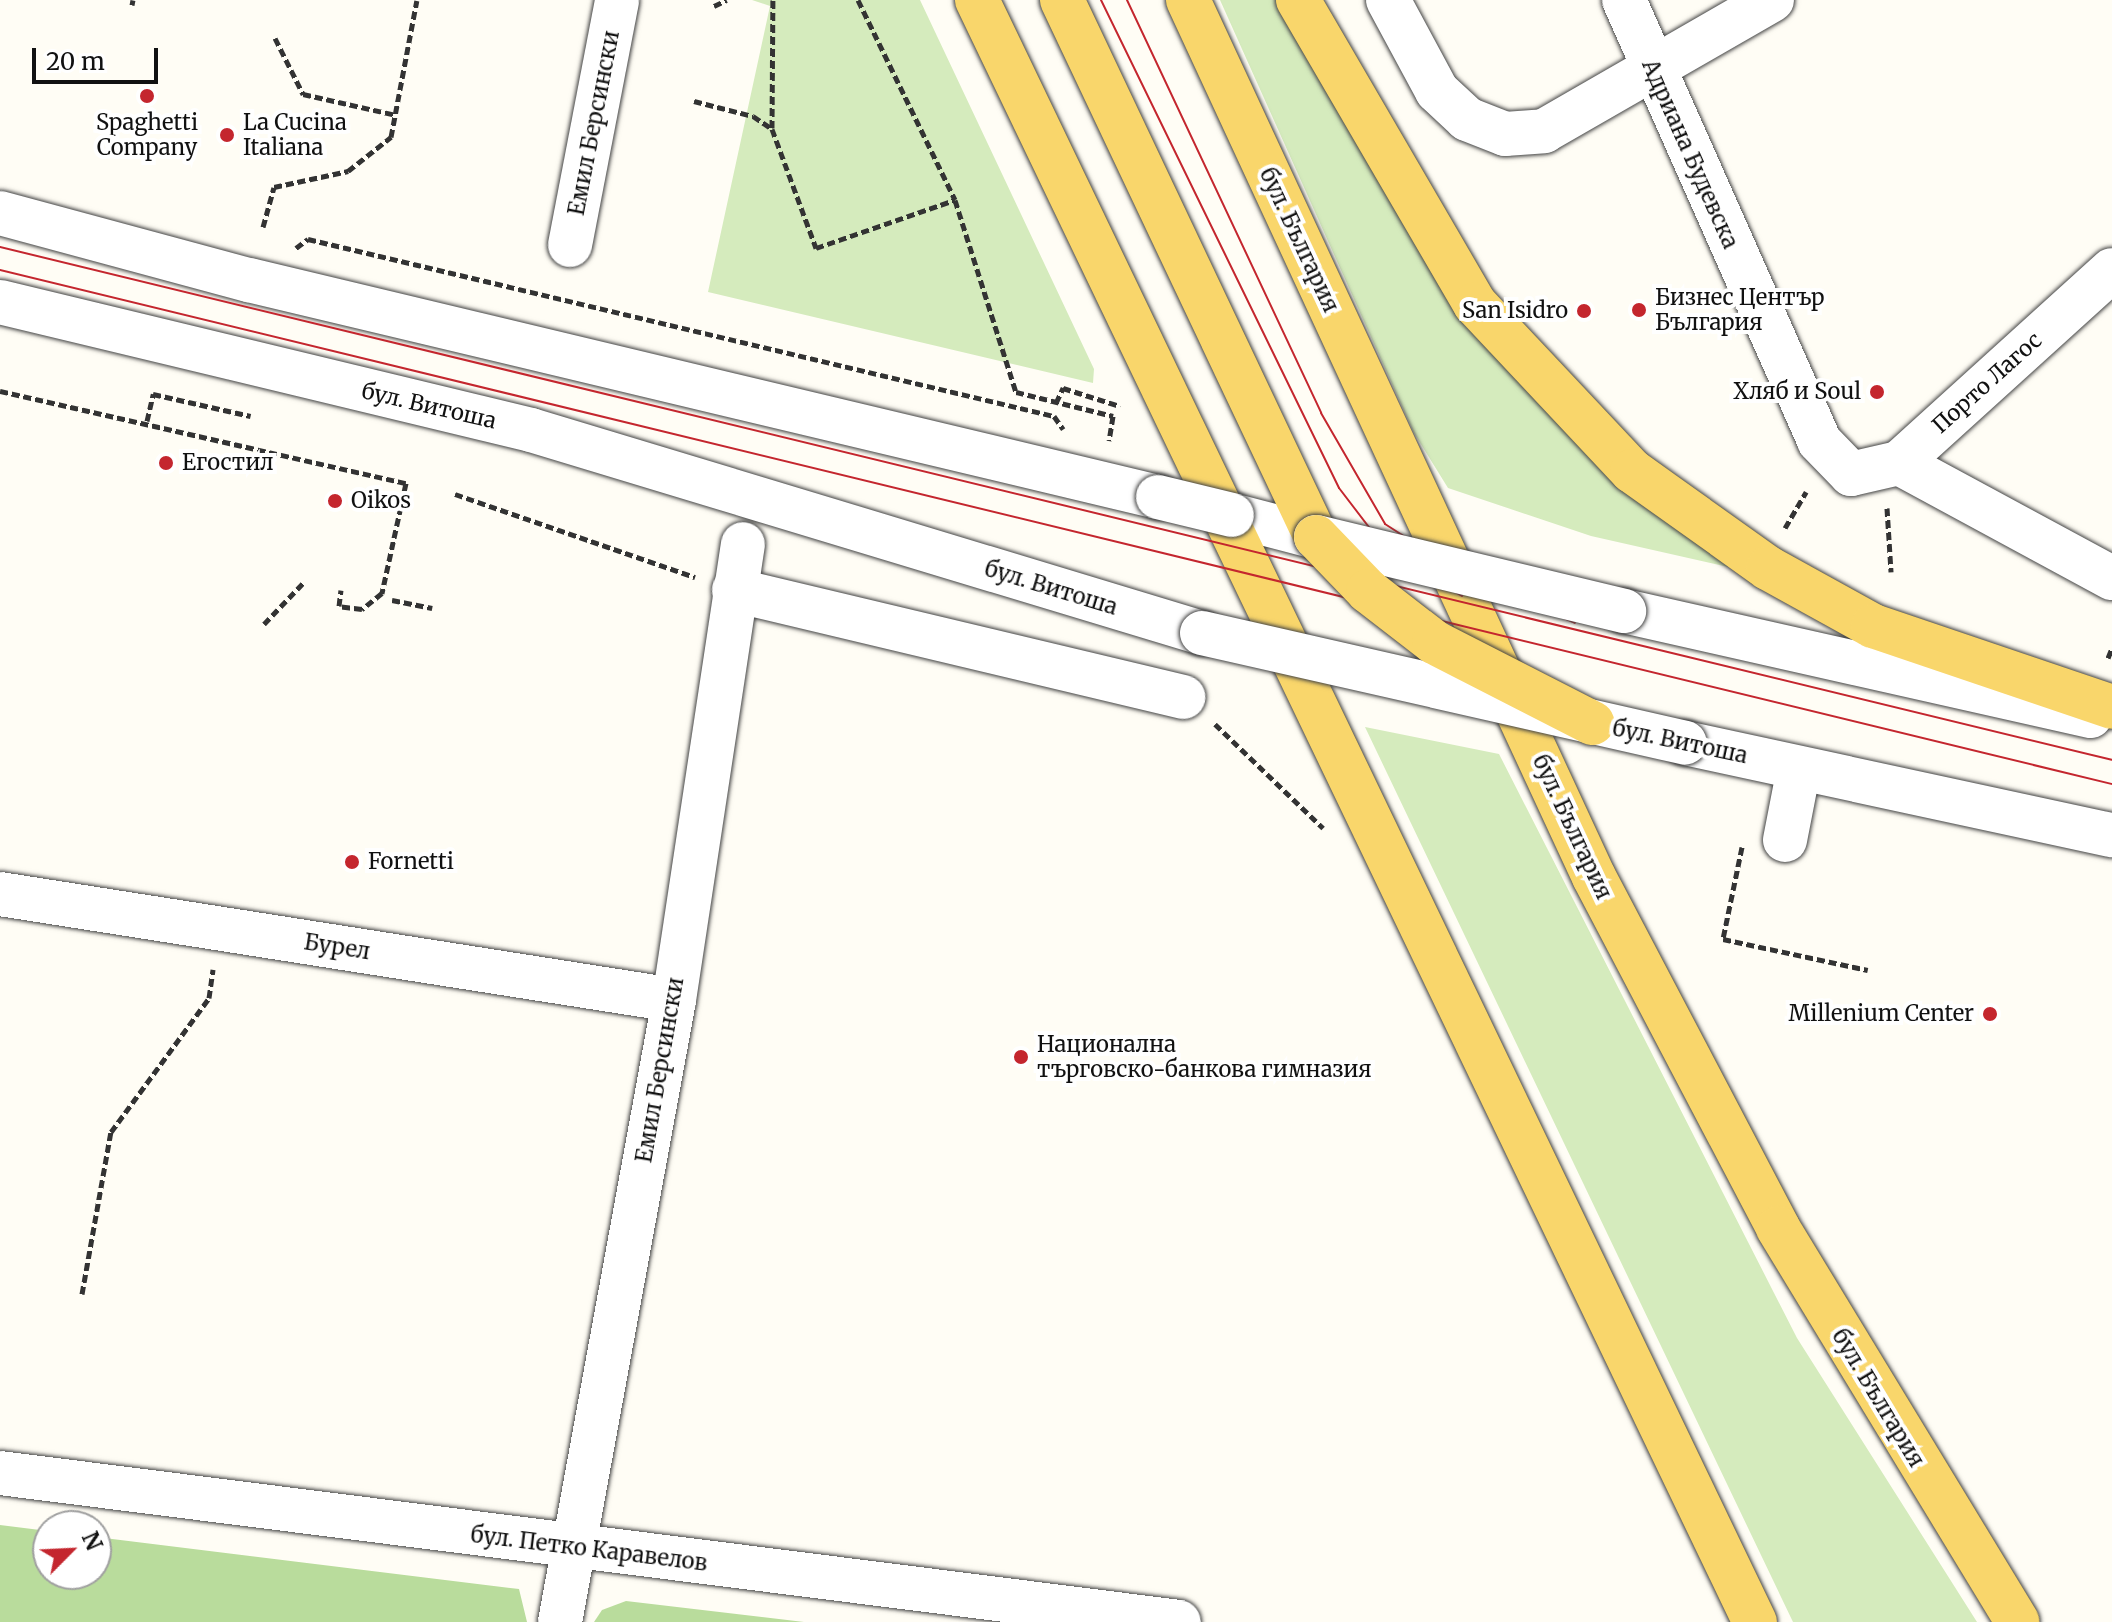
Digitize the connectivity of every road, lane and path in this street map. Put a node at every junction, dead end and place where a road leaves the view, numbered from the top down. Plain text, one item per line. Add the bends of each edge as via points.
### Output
1 (417, 0) edge
2 (617, 0) edge
3 (727, 0) edge
4 (773, 0) edge
5 (858, 0) edge
6 (977, 0) edge
7 (1062, 0) edge
8 (1188, 0) edge
9 (1298, 0) edge
10 (1388, 0) edge
11 (1624, 0) edge
12 (1772, 0) edge
13 (714, 6) dead end
14 (275, 38) dead end
15 (1652, 71) junction
16 (694, 101) dead end
17 (396, 115) junction
18 (772, 129) junction
19 (955, 200) junction
20 (0, 213) edge
21 (263, 227) dead end
22 (308, 239) dead end
23 (570, 245) dead end
24 (2112, 270) edge
25 (0, 302) edge
26 (0, 391) edge
27 (1056, 403) junction
28 (1120, 406) dead end
29 (251, 416) dead end
30 (1113, 416) dead end
31 (147, 421) junction
32 (1071, 439) dead end
33 (1878, 478) junction
34 (1808, 488) dead end
35 (455, 494) dead end
36 (1787, 525) dead end
37 (1316, 537) junction
38 (743, 544) dead end
39 (1891, 572) dead end
40 (2112, 578) edge
41 (303, 583) dead end
42 (341, 590) dead end
43 (734, 590) junction
44 (392, 600) dead end
45 (432, 608) dead end
46 (264, 624) dead end
47 (2112, 648) edge
48 (2108, 658) dead end
49 (1183, 697) joint
50 (2112, 707) edge
51 (2112, 721) edge
52 (1592, 723) junction
53 (1799, 768) junction
54 (1330, 834) dead end
55 (2112, 835) edge
56 (1764, 838) joint
57 (0, 894) edge
58 (218, 929) junction
59 (1868, 970) dead end
60 (674, 1000) junction
61 (82, 1294) dead end
62 (0, 1473) edge
63 (571, 1547) junction
64 (560, 1622) edge
65 (1179, 1622) edge
66 (1755, 1622) edge
67 (2018, 1622) edge

1 - 17 path
2 - 23 street, Емил Берсински
3 - 13 path
4 - 18 path
5 - 19 path
6 - 66 main road
7 - 37 main road
8 - 67 main road, бул. България via 1594,877 1778,1228
9 - 50 main road via 1475,304 1632,471 1768,568 1873,626
10 - 15 street via 1437,91 1467,119 1505,134 1544,131
11 - 15 street, Адриана Будевска
12 - 15 street
14 - 17 path via 303,94
15 - 33 street, Адриана Будевска via 1819,441
16 - 18 path via 753,116
17 - 21 path via 391,137 348,171 274,187
18 - 19 path via 816,248
19 - 27 path via 1016,392
20 - 37 street, bridge via 249,280
22 - 32 path via 1054,416
24 - 33 street, Порто Лагос
25 - 52 street, бул. Витоша, bridge via 531,430 1202,633
26 - 31 path
27 - 28 path via 1063,388
27 - 30 path
29 - 31 path via 153,394
31 - 42 path via 406,483 382,593 362,609 339,606
33 - 39 path
33 - 40 street, Адриана Будевска
34 - 36 path
35 - 43 path
37 - 51 street, bridge
37 - 52 main road, bridge via 1368,591 1434,642
38 - 43 street, Емил Берсински
41 - 46 path
43 - 49 street
43 - 60 street, Емил Берсински
44 - 45 path
47 - 48 path
49 - 54 path via 1255,757
52 - 53 street, бул. Витоша, bridge
53 - 55 street, бул. Витоша
53 - 56 street
56 - 59 path via 1723,939
57 - 58 street, Бурел
58 - 60 street, Бурел
58 - 61 path via 209,998 111,1132
60 - 63 street, Емил Берсински
62 - 63 street, бул. Петко Каравелов
63 - 64 street, Емил Берсински
63 - 65 street, бул. Петко Каравелов

